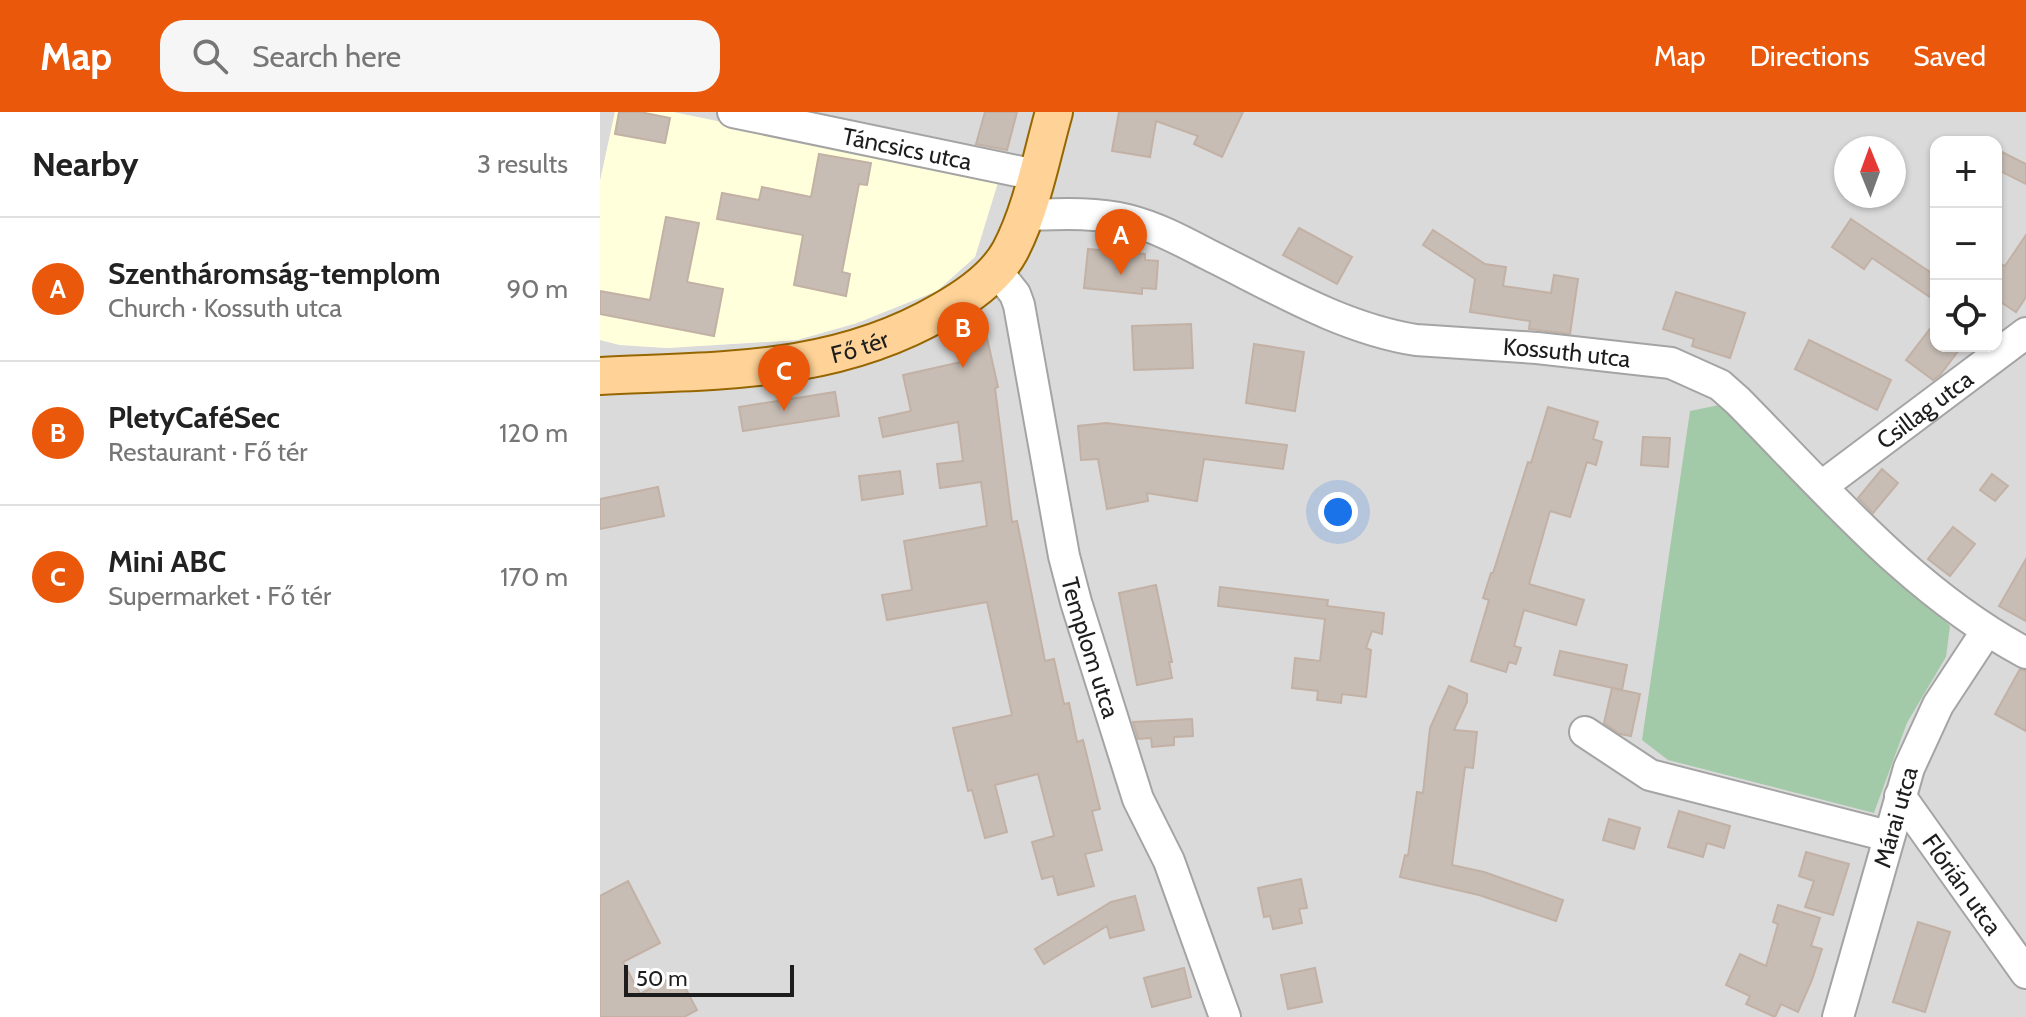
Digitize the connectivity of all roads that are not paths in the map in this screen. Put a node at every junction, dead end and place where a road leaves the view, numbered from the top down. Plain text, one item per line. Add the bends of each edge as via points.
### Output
1 (733, 112) edge
2 (1054, 112) edge
3 (1036, 175) junction
4 (1025, 215) junction
5 (995, 269) junction
6 (2026, 333) edge
7 (600, 376) edge
8 (1822, 486) junction
9 (1986, 632) junction
10 (2026, 653) edge
11 (1585, 732) dead end
12 (1900, 796) junction
13 (1888, 836) junction
14 (2026, 973) edge
15 (1225, 1017) edge
16 (1838, 1017) edge

1 - 3 street, Táncsics utca
2 - 3 main road, Fő tér
3 - 4 main road, Fő tér
4 - 5 main road, Fő tér via 1009,254
4 - 8 street, Kossuth utca via 1097,214 1131,221 1383,335 1671,363 1720,385
5 - 7 main road, Fő tér via 974,291 924,322 822,359
5 - 15 street, Templom utca via 1019,305 1076,602 1138,799 1169,861
6 - 8 street, Csillag utca
8 - 9 street, Kossuth utca via 1925,586
9 - 10 street, Kossuth utca
9 - 12 street, Márai utca via 1938,705
11 - 13 street via 1650,775
12 - 13 street, Márai utca
12 - 14 street, Flórián utca
13 - 16 street, Márai utca

